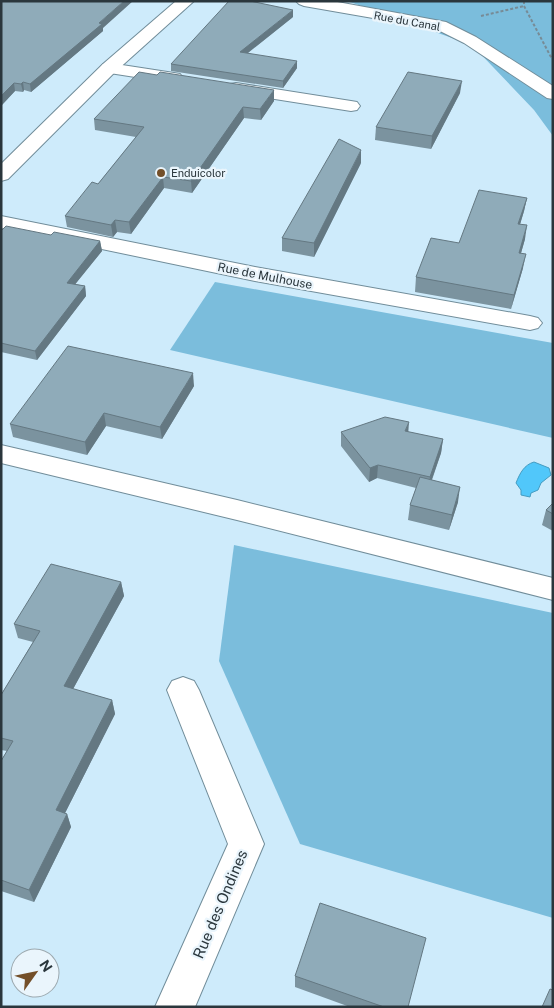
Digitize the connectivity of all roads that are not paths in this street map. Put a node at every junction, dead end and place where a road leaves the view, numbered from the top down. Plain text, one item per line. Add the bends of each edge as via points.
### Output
1 (186, 1) edge
2 (304, 1) edge
3 (109, 68) junction
4 (186, 80) edge
5 (216, 85) edge
6 (553, 94) edge
7 (351, 106) dead end
8 (1, 175) edge
9 (1, 222) edge
10 (530, 324) dead end
11 (1, 454) edge
12 (553, 589) edge
13 (182, 690) dead end
14 (175, 1007) edge

1 - 3 street
2 - 6 street, Rue du Canal via 444,27 470,40
3 - 4 street
3 - 8 street
5 - 7 street
9 - 10 street, Rue de Mulhouse via 255,274
11 - 12 street
13 - 14 street, Rue des Ondines via 246,844

